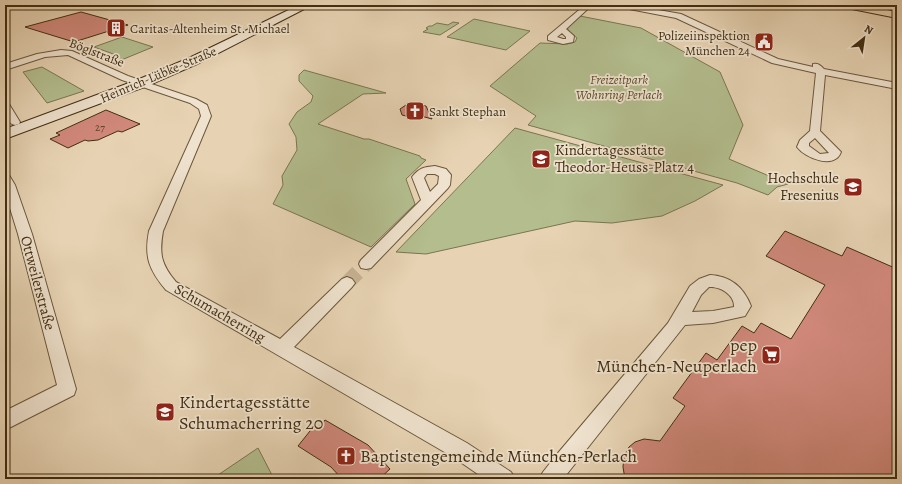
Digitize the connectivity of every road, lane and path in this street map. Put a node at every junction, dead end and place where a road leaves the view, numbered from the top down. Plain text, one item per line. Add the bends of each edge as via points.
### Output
1 (296, 5) edge
2 (307, 5) edge
3 (589, 5) edge
4 (619, 5) edge
5 (846, 5) edge
6 (897, 15) edge
7 (562, 29) dead end
8 (5, 67) edge
9 (819, 69) junction
10 (137, 81) junction
11 (897, 81) edge
12 (897, 86) edge
13 (5, 106) edge
14 (10, 124) edge
15 (815, 132) dead end
16 (5, 134) edge
17 (5, 178) edge
18 (428, 201) dead end
19 (366, 264) tunnel mouth
20 (347, 283) tunnel mouth
21 (681, 319) dead end
22 (281, 349) junction
23 (5, 421) edge
24 (504, 479) edge
25 (550, 479) edge

1 - 10 main road, Heinrich-Lübke-Straße
2 - 10 main road, Heinrich-Lübke-Straße via 193,61
3 - 7 street
4 - 9 street via 678,16 775,61
5 - 6 highway
8 - 10 street, Böglstraße via 59,52 69,53
9 - 11 street
9 - 12 street
9 - 15 street
10 - 14 main road, Heinrich-Lübke-Straße
10 - 16 main road, Heinrich-Lübke-Straße
10 - 22 street, Schumacherring via 193,100 206,111 156,231 153,257 158,269 171,286
13 - 14 street
17 - 23 street, Ottweilerstraße via 25,234 67,389
18 - 19 street
20 - 22 street
21 - 25 street
22 - 24 street, Schumacherring via 460,450

